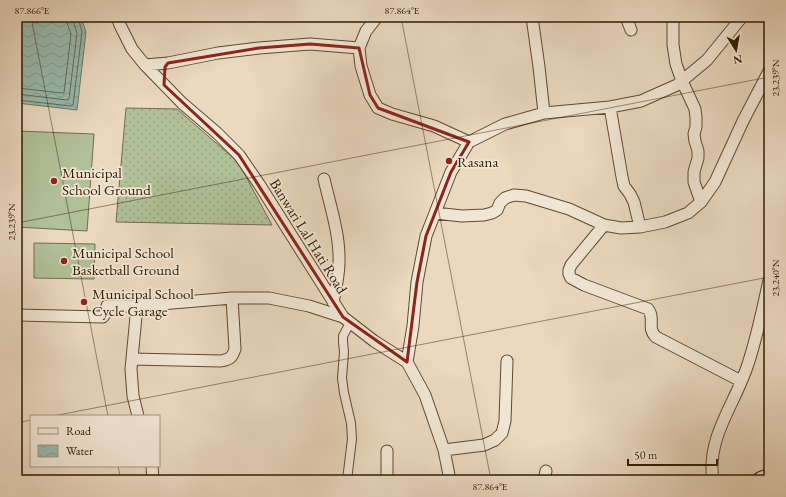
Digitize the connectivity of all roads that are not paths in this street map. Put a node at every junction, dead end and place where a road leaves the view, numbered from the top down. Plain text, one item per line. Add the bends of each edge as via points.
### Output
1 (118, 17) edge
2 (377, 17) edge
3 (532, 17) edge
4 (626, 17) edge
5 (673, 17) edge
6 (742, 17) edge
7 (631, 30) dead end
8 (359, 48) junction
9 (168, 63) junction
10 (145, 65) junction
11 (769, 71) edge
12 (682, 81) junction
13 (164, 85) junction
14 (610, 107) junction
15 (544, 113) junction
16 (469, 142) junction
17 (324, 179) dead end
18 (701, 202) junction
19 (435, 213) junction
20 (604, 225) junction
21 (640, 227) junction
22 (769, 280) edge
23 (232, 298) junction
24 (333, 302) junction
25 (767, 302) edge
26 (137, 306) junction
27 (17, 315) edge
28 (346, 320) junction
29 (132, 359) junction
30 (507, 361) dead end
31 (408, 362) junction
32 (741, 381) junction
33 (138, 415) edge
34 (444, 450) junction
35 (387, 451) dead end
36 (152, 467) edge
37 (769, 477) edge
38 (154, 480) edge
39 (347, 480) edge
40 (387, 480) edge
41 (450, 480) edge
42 (713, 480) edge
43 (761, 480) edge

1 - 10 street, Banwari Lal Hati Road via 132,49
2 - 8 street via 366,31
3 - 15 street
4 - 7 street
5 - 12 street via 673,45
6 - 12 street via 707,60
8 - 9 street via 310,44 259,48
8 - 16 street via 361,66 370,95 378,108 434,126
9 - 10 street
9 - 13 street via 163,75
10 - 13 street, Banwari Lal Hati Road
11 - 18 street via 715,182
12 - 14 street via 641,101
12 - 18 street via 696,117 694,141 698,158 694,182
13 - 24 street, Banwari Lal Hati Road via 239,155
14 - 15 street
14 - 21 street via 624,186 634,202
15 - 16 street via 505,124
16 - 19 street via 451,172
17 - 24 street via 337,234 339,261
18 - 21 street via 688,213 665,222
19 - 20 street via 484,215 497,210 505,198 514,195 569,209
19 - 31 street via 426,236 417,282
20 - 21 street via 621,228
20 - 32 street via 571,265 568,274 571,278 648,309 651,313 652,333 656,338
22 - 25 street
23 - 26 street
23 - 28 street via 269,298 309,306
23 - 29 street via 234,348 229,359
24 - 28 street, Banwari Lal Hati Road
25 - 32 street
26 - 27 street via 107,306 103,318
26 - 29 street
28 - 31 street, Banwari Lal Hati Road
28 - 39 street via 342,378 352,439
29 - 33 street via 133,396
30 - 34 street via 505,421 502,433 484,445
31 - 34 street via 425,395
32 - 42 street via 720,427 714,447 711,469
34 - 41 street
35 - 40 street
36 - 38 street
37 - 43 main road

